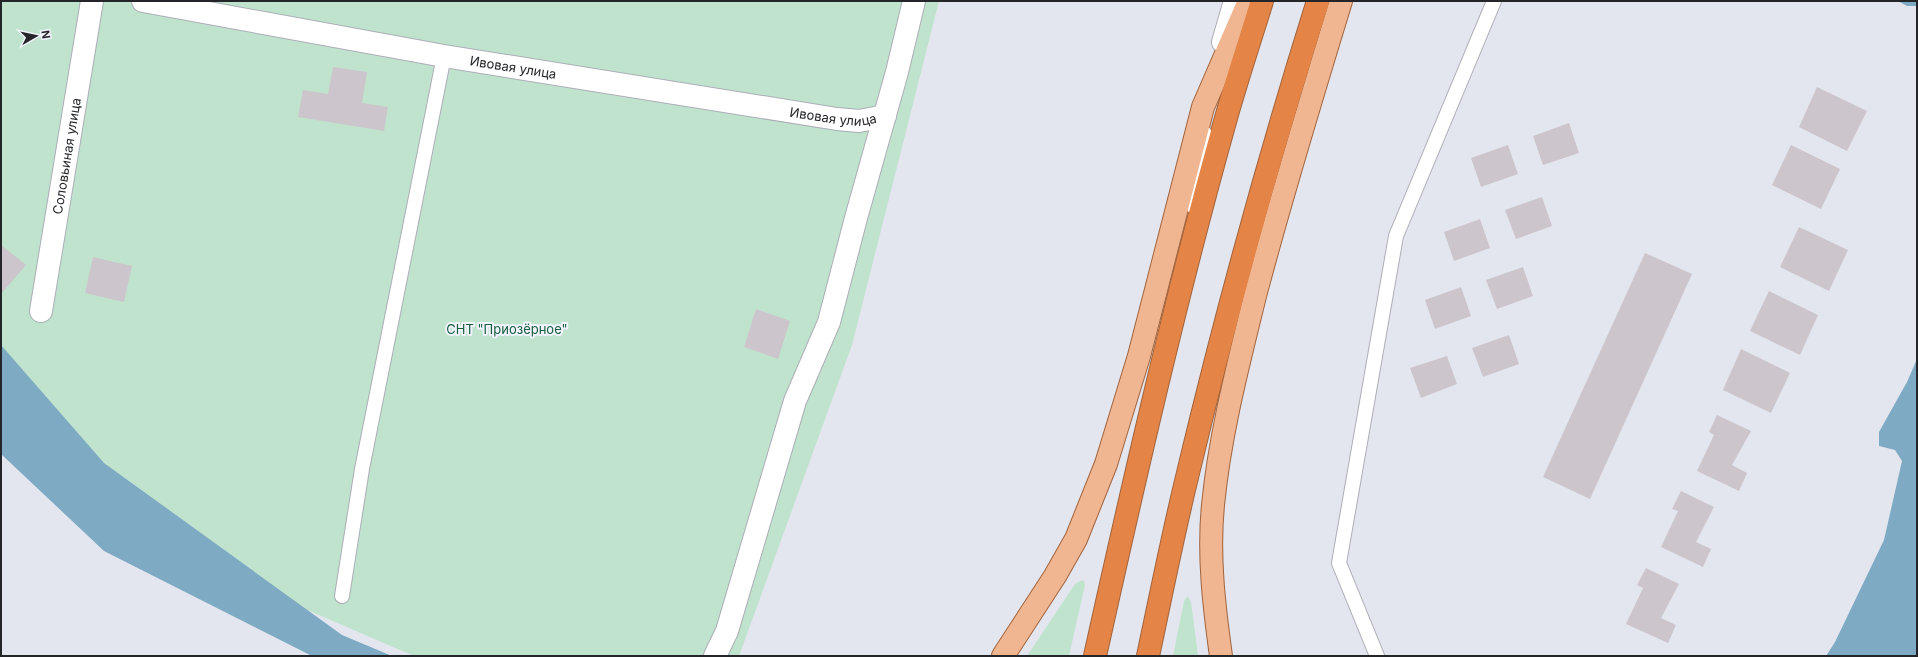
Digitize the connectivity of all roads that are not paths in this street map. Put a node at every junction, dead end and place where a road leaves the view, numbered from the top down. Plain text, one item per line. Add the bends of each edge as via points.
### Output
1 (92, 1) edge
2 (143, 1) edge
3 (914, 1) edge
4 (1235, 1) edge
5 (1249, 1) edge
6 (1262, 1) edge
7 (1318, 1) edge
8 (1341, 1) edge
9 (1494, 1) edge
10 (444, 56) junction
11 (1203, 107) junction
12 (885, 116) junction
13 (1195, 230) junction
14 (41, 311) dead end
15 (342, 596) dead end
16 (715, 656) edge
17 (1003, 656) edge
18 (1095, 656) edge
19 (1148, 656) edge
20 (1221, 656) edge
21 (1377, 656) edge

1 - 14 street, Соловьиная улица
2 - 10 street, Ивовая улица
3 - 12 street
4 - 11 street
5 - 11 main road
6 - 13 highway via 1226,116
7 - 19 highway via 1242,257 1187,474
8 - 20 main road via 1300,135 1233,384 1213,505 1212,571
9 - 21 lane via 1396,236 1339,563
10 - 12 street, Ивовая улица via 837,119 859,121
10 - 15 lane via 362,469
11 - 13 street
11 - 17 main road via 1139,356 1106,464 1090,507 1069,551 1029,619
12 - 16 street via 829,322 795,401 726,631
13 - 18 highway via 1141,450

